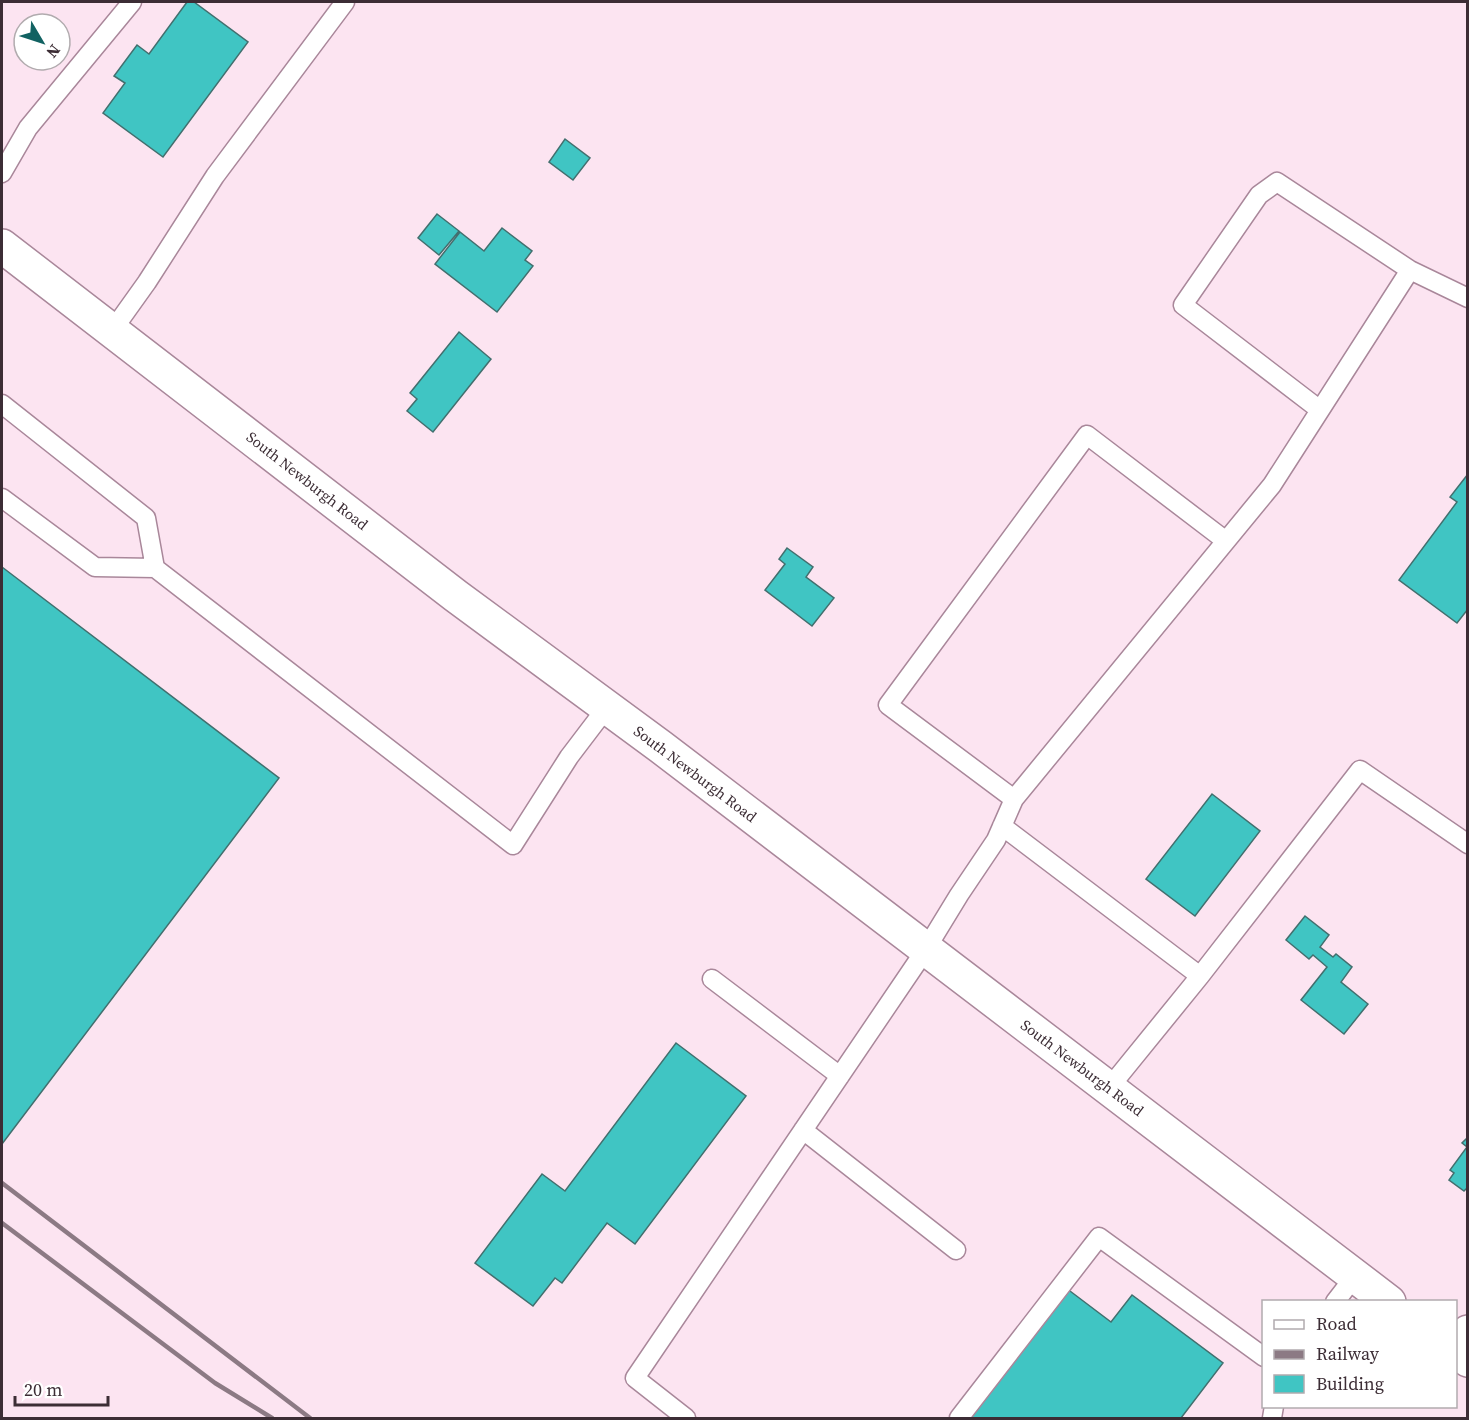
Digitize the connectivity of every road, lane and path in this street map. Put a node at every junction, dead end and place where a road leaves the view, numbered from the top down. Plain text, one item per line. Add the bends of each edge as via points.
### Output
1 (132, 2) edge
2 (345, 2) edge
3 (2, 173) edge
4 (2, 246) edge
5 (1410, 270) junction
6 (1467, 298) edge
7 (112, 331) junction
8 (2, 404) edge
9 (1320, 410) junction
10 (2, 498) edge
11 (1226, 541) junction
12 (155, 568) junction
13 (607, 707) junction
14 (1014, 799) junction
15 (1002, 826) junction
16 (1467, 844) edge
17 (926, 949) junction
18 (1200, 976) junction
19 (712, 979) dead end
20 (840, 1076) junction
21 (1109, 1088) junction
22 (803, 1130) junction
23 (956, 1250) dead end
24 (1355, 1276) junction
25 (1337, 1300) edge
26 (1386, 1300) edge
27 (1467, 1332) edge
28 (1457, 1346) edge
29 (1262, 1356) edge
30 (686, 1419) edge
31 (959, 1419) edge

1 - 3 lane via 28,128
2 - 7 lane via 215,176
4 - 7 main road, South Newburgh Road
5 - 6 lane
5 - 9 lane
5 - 9 lane via 1277,182 1259,195 1184,305
7 - 13 main road, South Newburgh Road
8 - 12 lane via 146,518
9 - 11 lane via 1272,485
10 - 12 lane via 95,567
11 - 14 lane
11 - 14 lane via 1087,435 888,705
12 - 13 lane via 513,845 568,757
13 - 17 main road, South Newburgh Road
14 - 15 lane
15 - 17 lane
15 - 18 lane
16 - 18 lane via 1360,770
17 - 20 lane
17 - 21 main road, South Newburgh Road
18 - 21 lane
19 - 20 lane
20 - 22 lane
21 - 24 main road, South Newburgh Road
22 - 23 lane
22 - 30 lane via 635,1378
24 - 25 lane
24 - 26 main road, South Newburgh Road
27 - 28 main road
29 - 31 lane via 1099,1237

